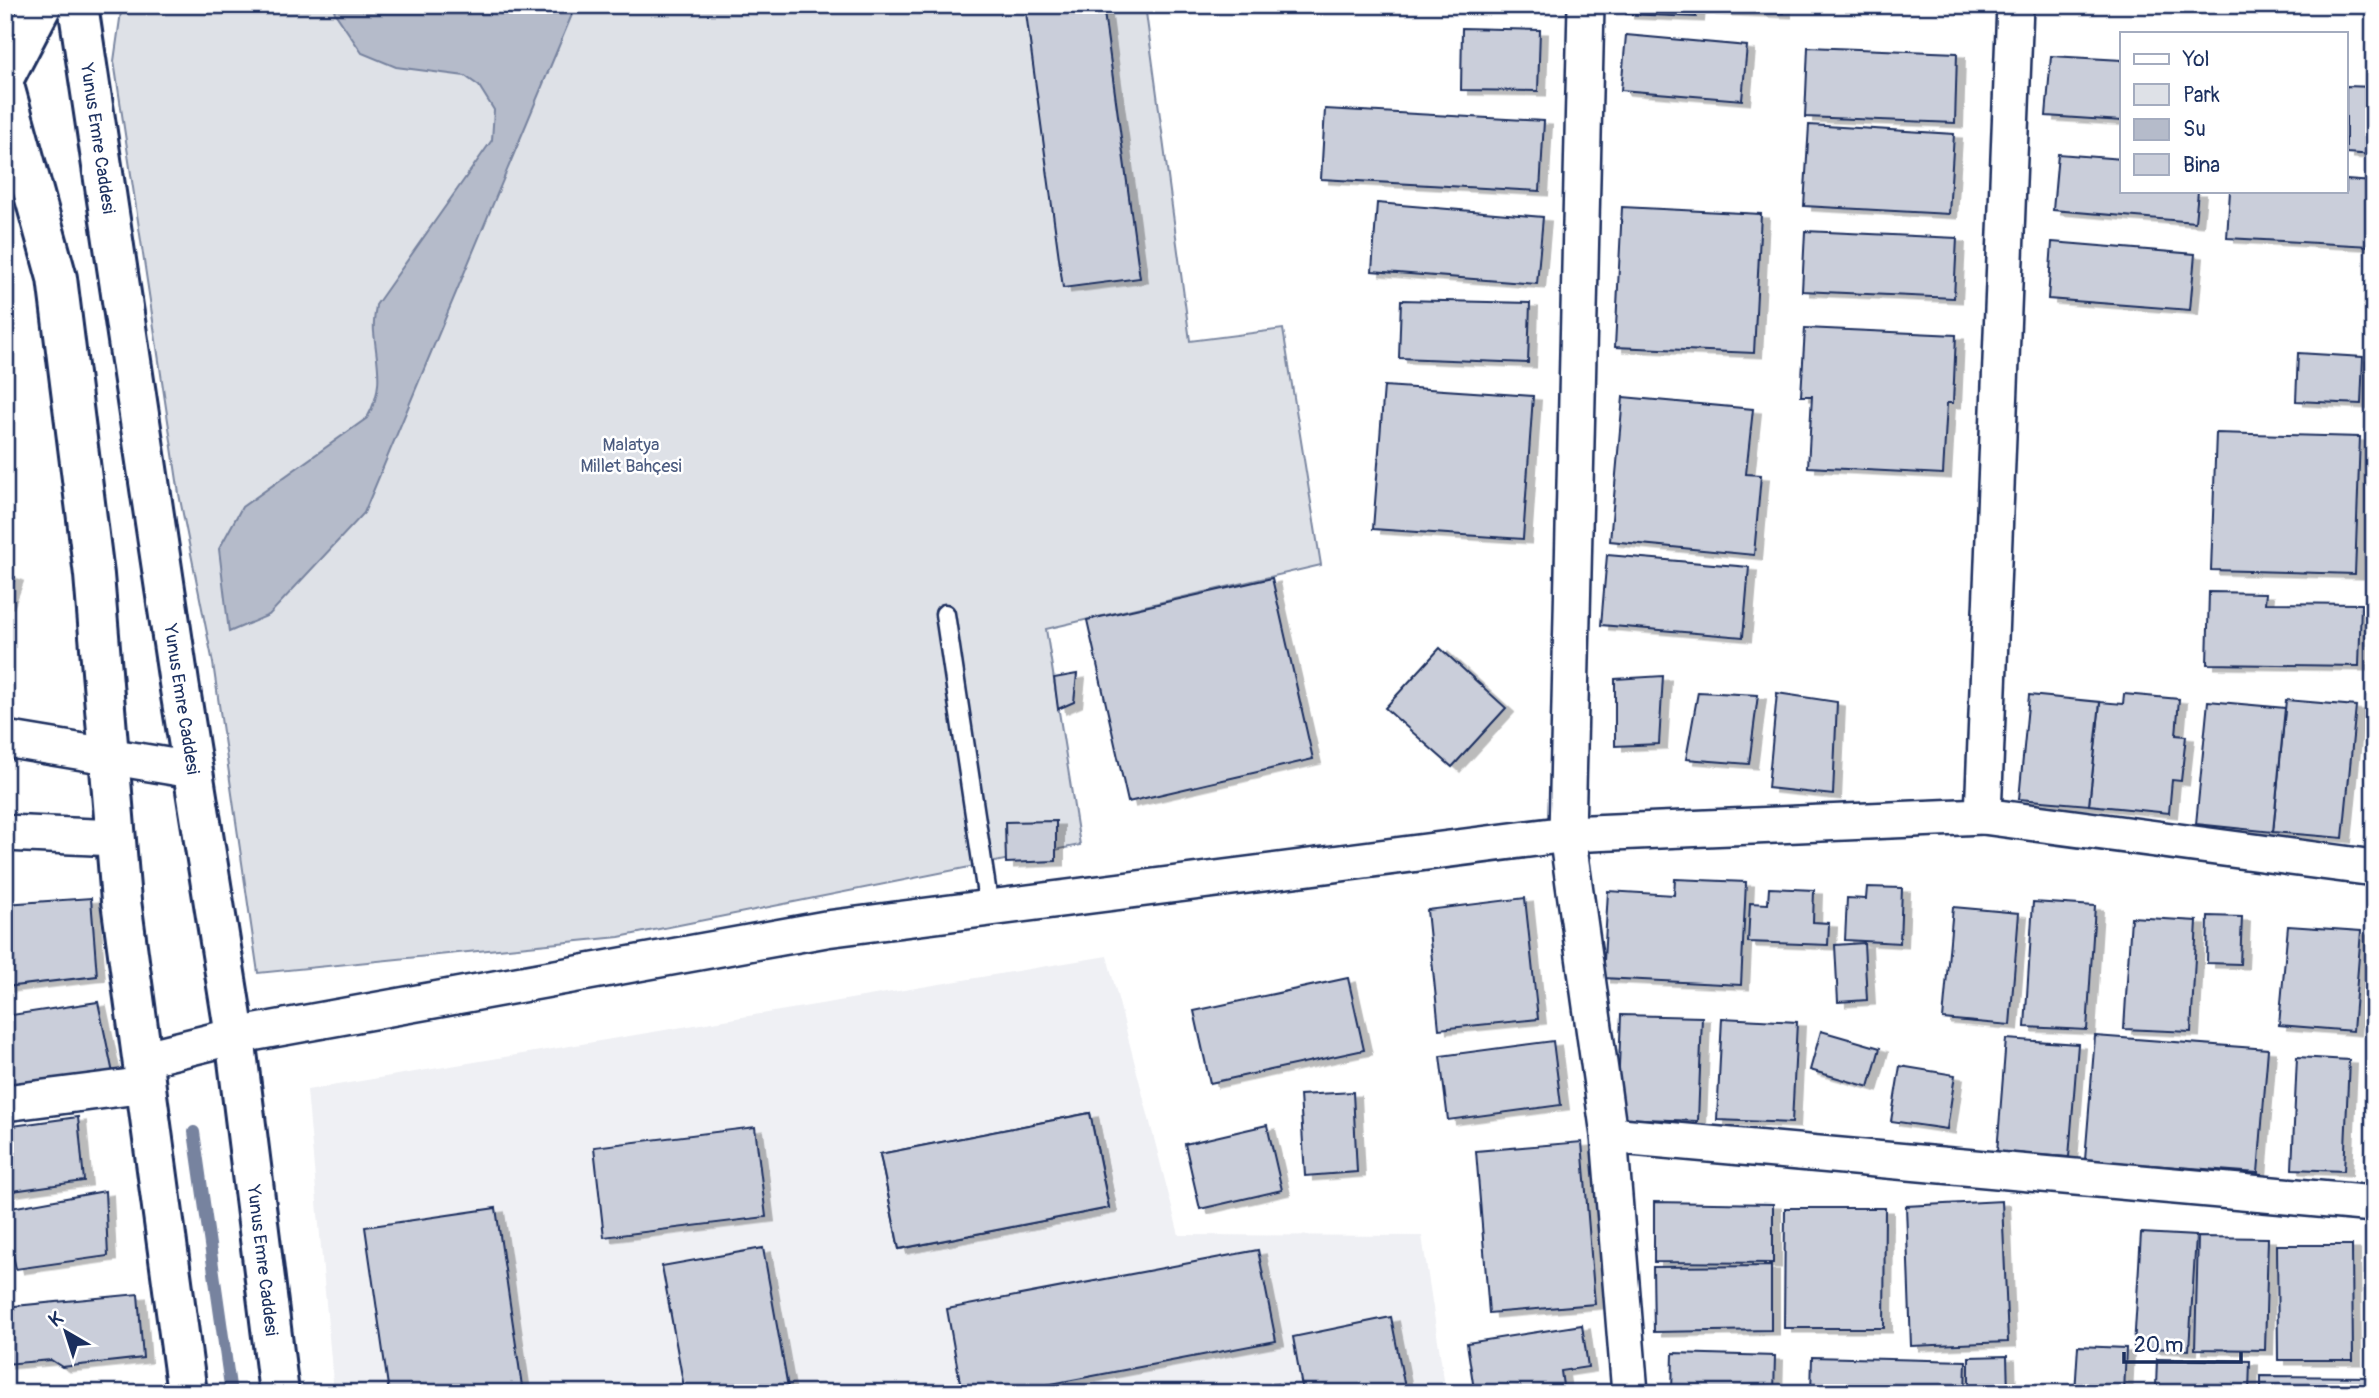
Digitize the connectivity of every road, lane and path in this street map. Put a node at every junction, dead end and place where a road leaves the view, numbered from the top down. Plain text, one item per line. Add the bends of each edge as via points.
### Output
1 (42, 5) edge
2 (78, 5) edge
3 (1586, 5) edge
4 (2015, 5) edge
5 (5, 76) edge
6 (5, 89) edge
7 (945, 614) dead end
8 (5, 739) edge
9 (109, 756) junction
10 (192, 770) junction
11 (1983, 816) junction
12 (5, 833) edge
13 (1567, 834) junction
14 (116, 838) junction
15 (2374, 868) edge
16 (989, 908) junction
17 (235, 1036) junction
18 (144, 1072) junction
19 (5, 1103) edge
20 (1609, 1135) junction
21 (2374, 1205) edge
22 (187, 1393) edge
23 (279, 1393) edge
24 (1629, 1393) edge

1 - 5 main road
2 - 10 main road, Yunus Emre Caddesi
3 - 13 street
4 - 11 street
6 - 9 main road via 57,278 94,575
7 - 16 lane
8 - 9 street
9 - 10 street
9 - 14 main road
10 - 17 main road, Yunus Emre Caddesi
11 - 13 street
11 - 15 street
12 - 14 street
13 - 16 street
13 - 20 street
14 - 18 main road
16 - 17 street via 826,929
17 - 18 street
17 - 23 main road, Yunus Emre Caddesi
18 - 19 street
18 - 22 main road
20 - 21 street
20 - 24 street

